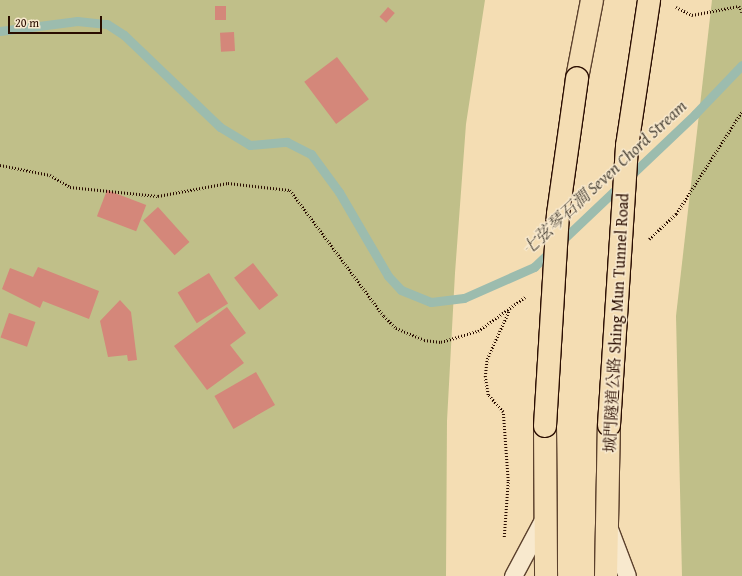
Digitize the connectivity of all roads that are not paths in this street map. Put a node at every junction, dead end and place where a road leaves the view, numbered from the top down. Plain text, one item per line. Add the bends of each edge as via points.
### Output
1 (592, 0) edge
2 (649, 0) edge
3 (545, 516) junction
4 (606, 520) junction
5 (513, 576) edge
6 (546, 576) edge
7 (606, 576) edge
8 (627, 576) edge

1 - 3 highway, bridge via 567,137 559,206 545,426
2 - 4 highway, 城門隧道公路 Shing Mun Tunnel Road, bridge via 627,146 609,425
3 - 5 lane
3 - 6 highway
4 - 7 highway, 城門隧道公路 Shing Mun Tunnel Road
4 - 8 lane via 625,562

